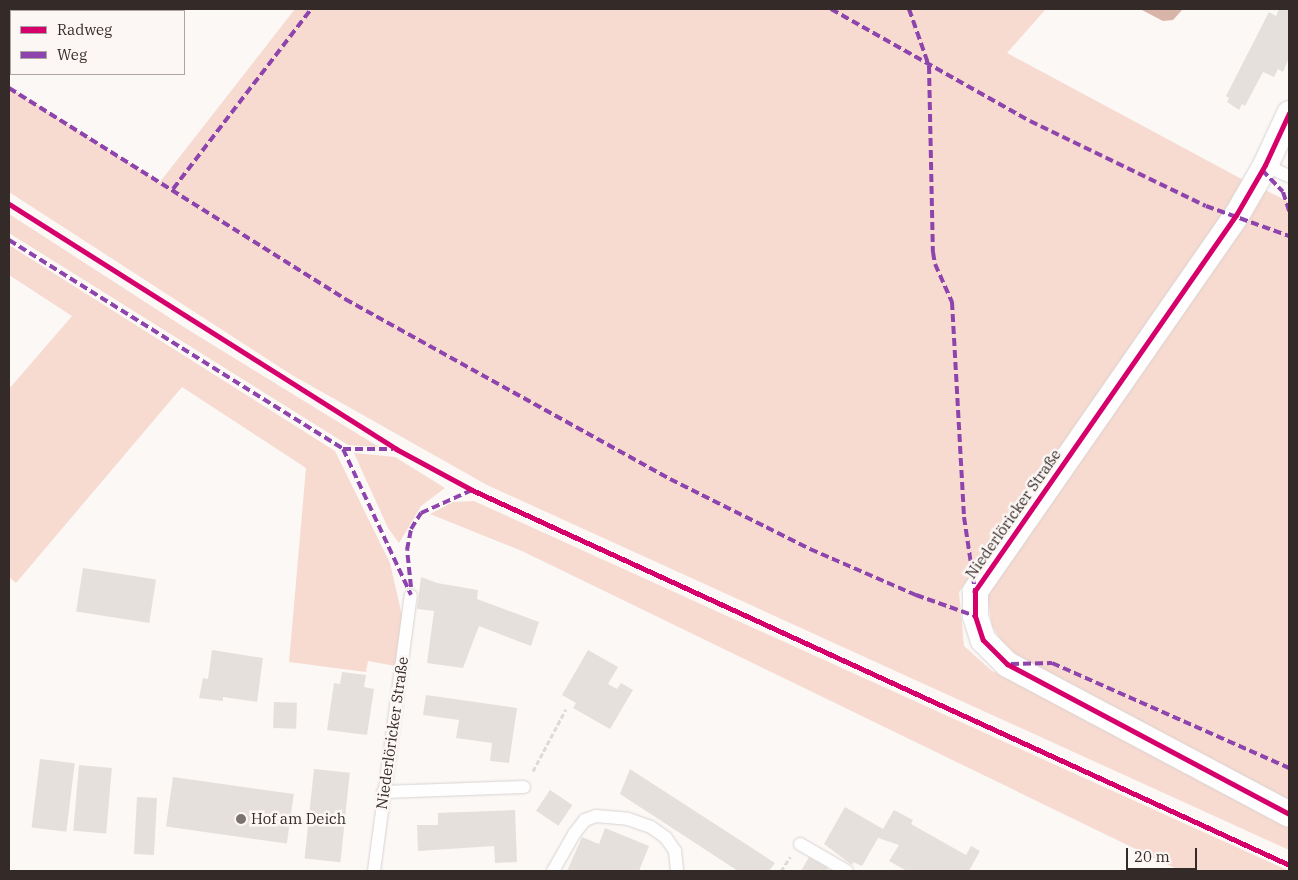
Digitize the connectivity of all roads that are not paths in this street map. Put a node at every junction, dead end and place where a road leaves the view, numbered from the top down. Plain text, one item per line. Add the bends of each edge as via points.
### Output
1 (1289, 112) edge
2 (1265, 166) junction
3 (1289, 176) edge
4 (411, 595) dead end
5 (524, 787) road end
6 (383, 792) junction
7 (1289, 814) edge
8 (800, 844) dead end
9 (374, 871) edge
10 (553, 871) edge
11 (677, 871) edge
12 (848, 871) edge

1 - 2 street, Niederlöricker Straße
2 - 3 lane
2 - 7 street, Niederlöricker Straße via 1236,215 975,590 975,616 983,640 1008,664
4 - 6 lane, Niederlöricker Straße
5 - 6 lane
6 - 9 lane, Niederlöricker Straße
8 - 12 lane
10 - 11 lane via 574,834 585,820 596,816 628,819 651,827 666,838 675,851

